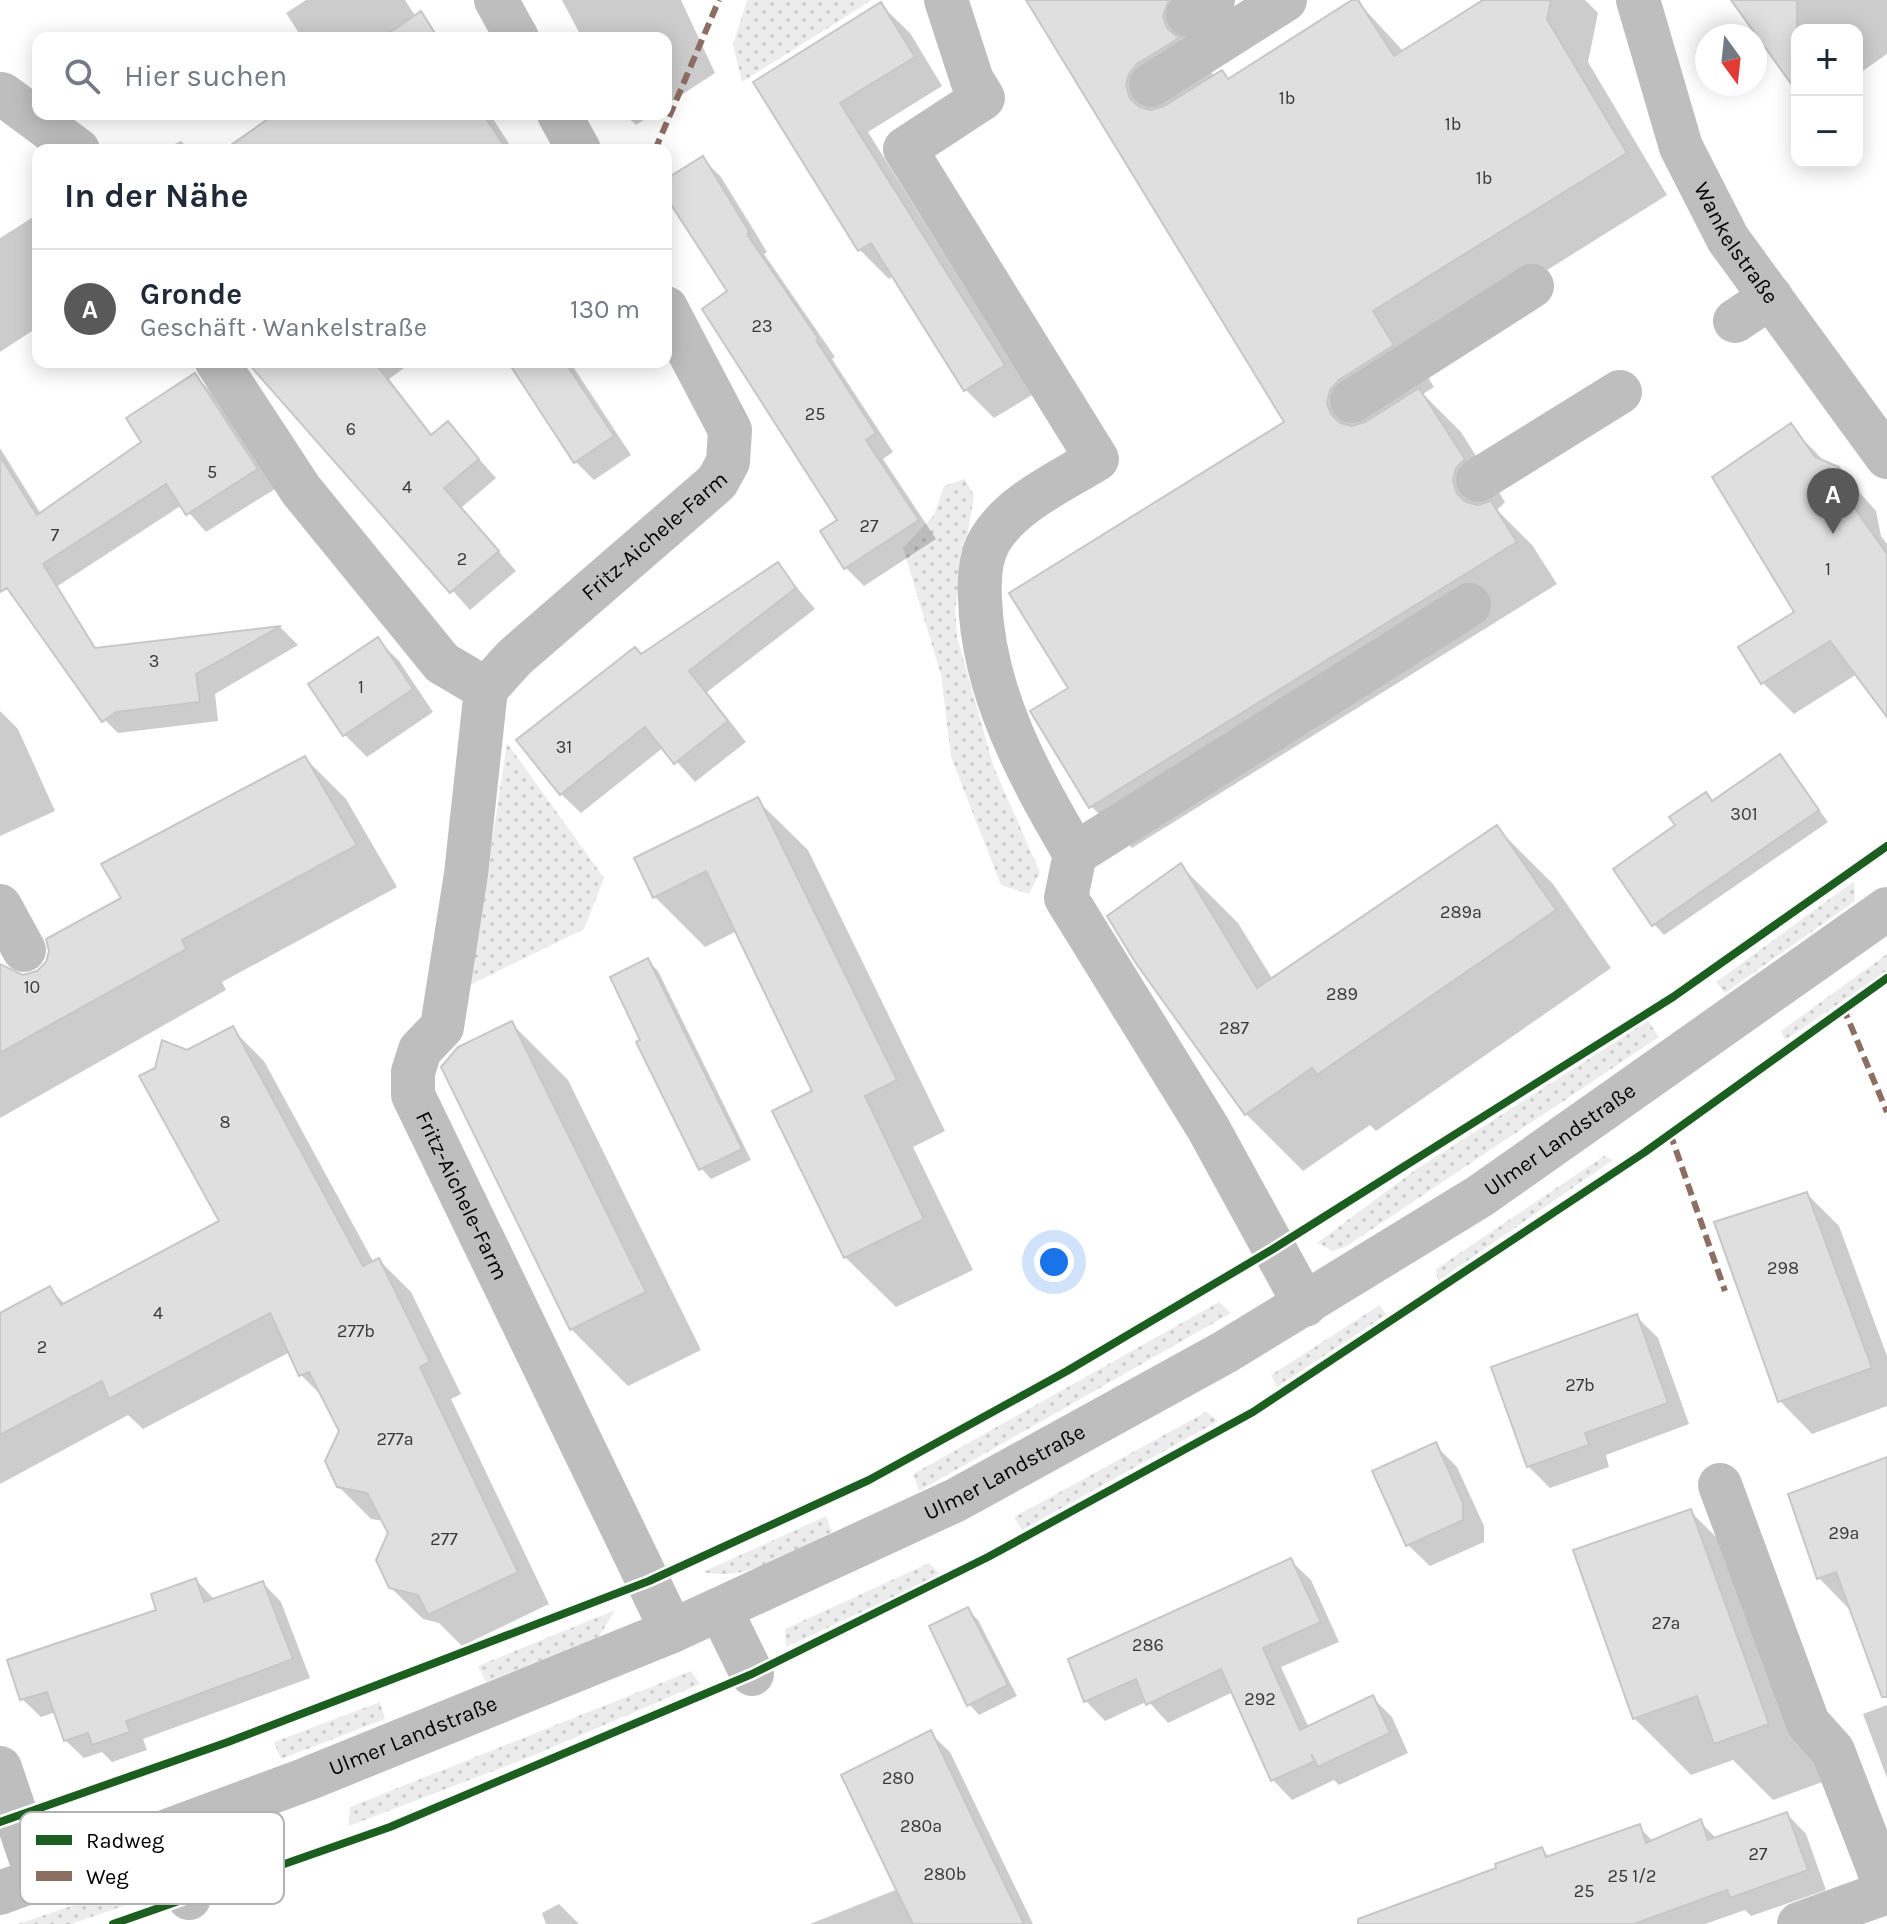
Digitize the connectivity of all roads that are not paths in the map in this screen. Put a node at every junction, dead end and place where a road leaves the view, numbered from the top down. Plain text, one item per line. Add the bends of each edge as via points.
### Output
1 (496, 0) edge
2 (946, 0) edge
3 (1285, 0) edge
4 (1638, 0) edge
5 (1203, 22) edge
6 (514, 32) edge
7 (1151, 85) dead end
8 (2, 94) dead end
9 (32, 116) edge
10 (37, 120) edge
11 (562, 120) edge
12 (70, 144) edge
13 (576, 144) edge
14 (1532, 286) dead end
15 (672, 319) edge
16 (221, 368) edge
17 (1620, 392) dead end
18 (1352, 401) dead end
19 (1887, 457) edge
20 (1478, 480) dead end
21 (1469, 605) dead end
22 (486, 689) junction
23 (1075, 854) junction
24 (0, 906) edge
25 (1887, 909) edge
26 (24, 950) dead end
27 (1305, 1305) junction
28 (1720, 1485) dead end
29 (720, 1609) junction
30 (672, 1631) junction
31 (752, 1674) dead end
32 (0, 1768) edge
33 (218, 1812) edge
34 (19, 1886) edge
35 (1887, 1891) edge
36 (1799, 1924) edge

1 - 6 street
2 - 23 street via 983,98 905,149 1097,459 1014,512 990,540 979,576 991,681 1007,727
3 - 5 street
4 - 19 street, Wankelstraße via 1681,147 1728,239 1753,309
5 - 7 street
8 - 9 street
10 - 12 street
11 - 13 street
14 - 18 street
15 - 22 street, Fritz-Aichele-Farm via 730,430 728,462 717,482 514,658
16 - 22 street via 301,490 442,663
17 - 20 street
21 - 23 street
22 - 30 street, Fritz-Aichele-Farm via 466,874 442,1027 420,1050 413,1095
23 - 27 street via 1066,898 1208,1128
24 - 26 street
25 - 27 street, Ulmer Landstraße via 1480,1196
27 - 29 street, Ulmer Landstraße via 956,1500
28 - 35 street via 1808,1723 1833,1751
29 - 30 street, Ulmer Landstraße
29 - 31 street
30 - 33 street, Ulmer Landstraße
32 - 34 street
35 - 36 street

